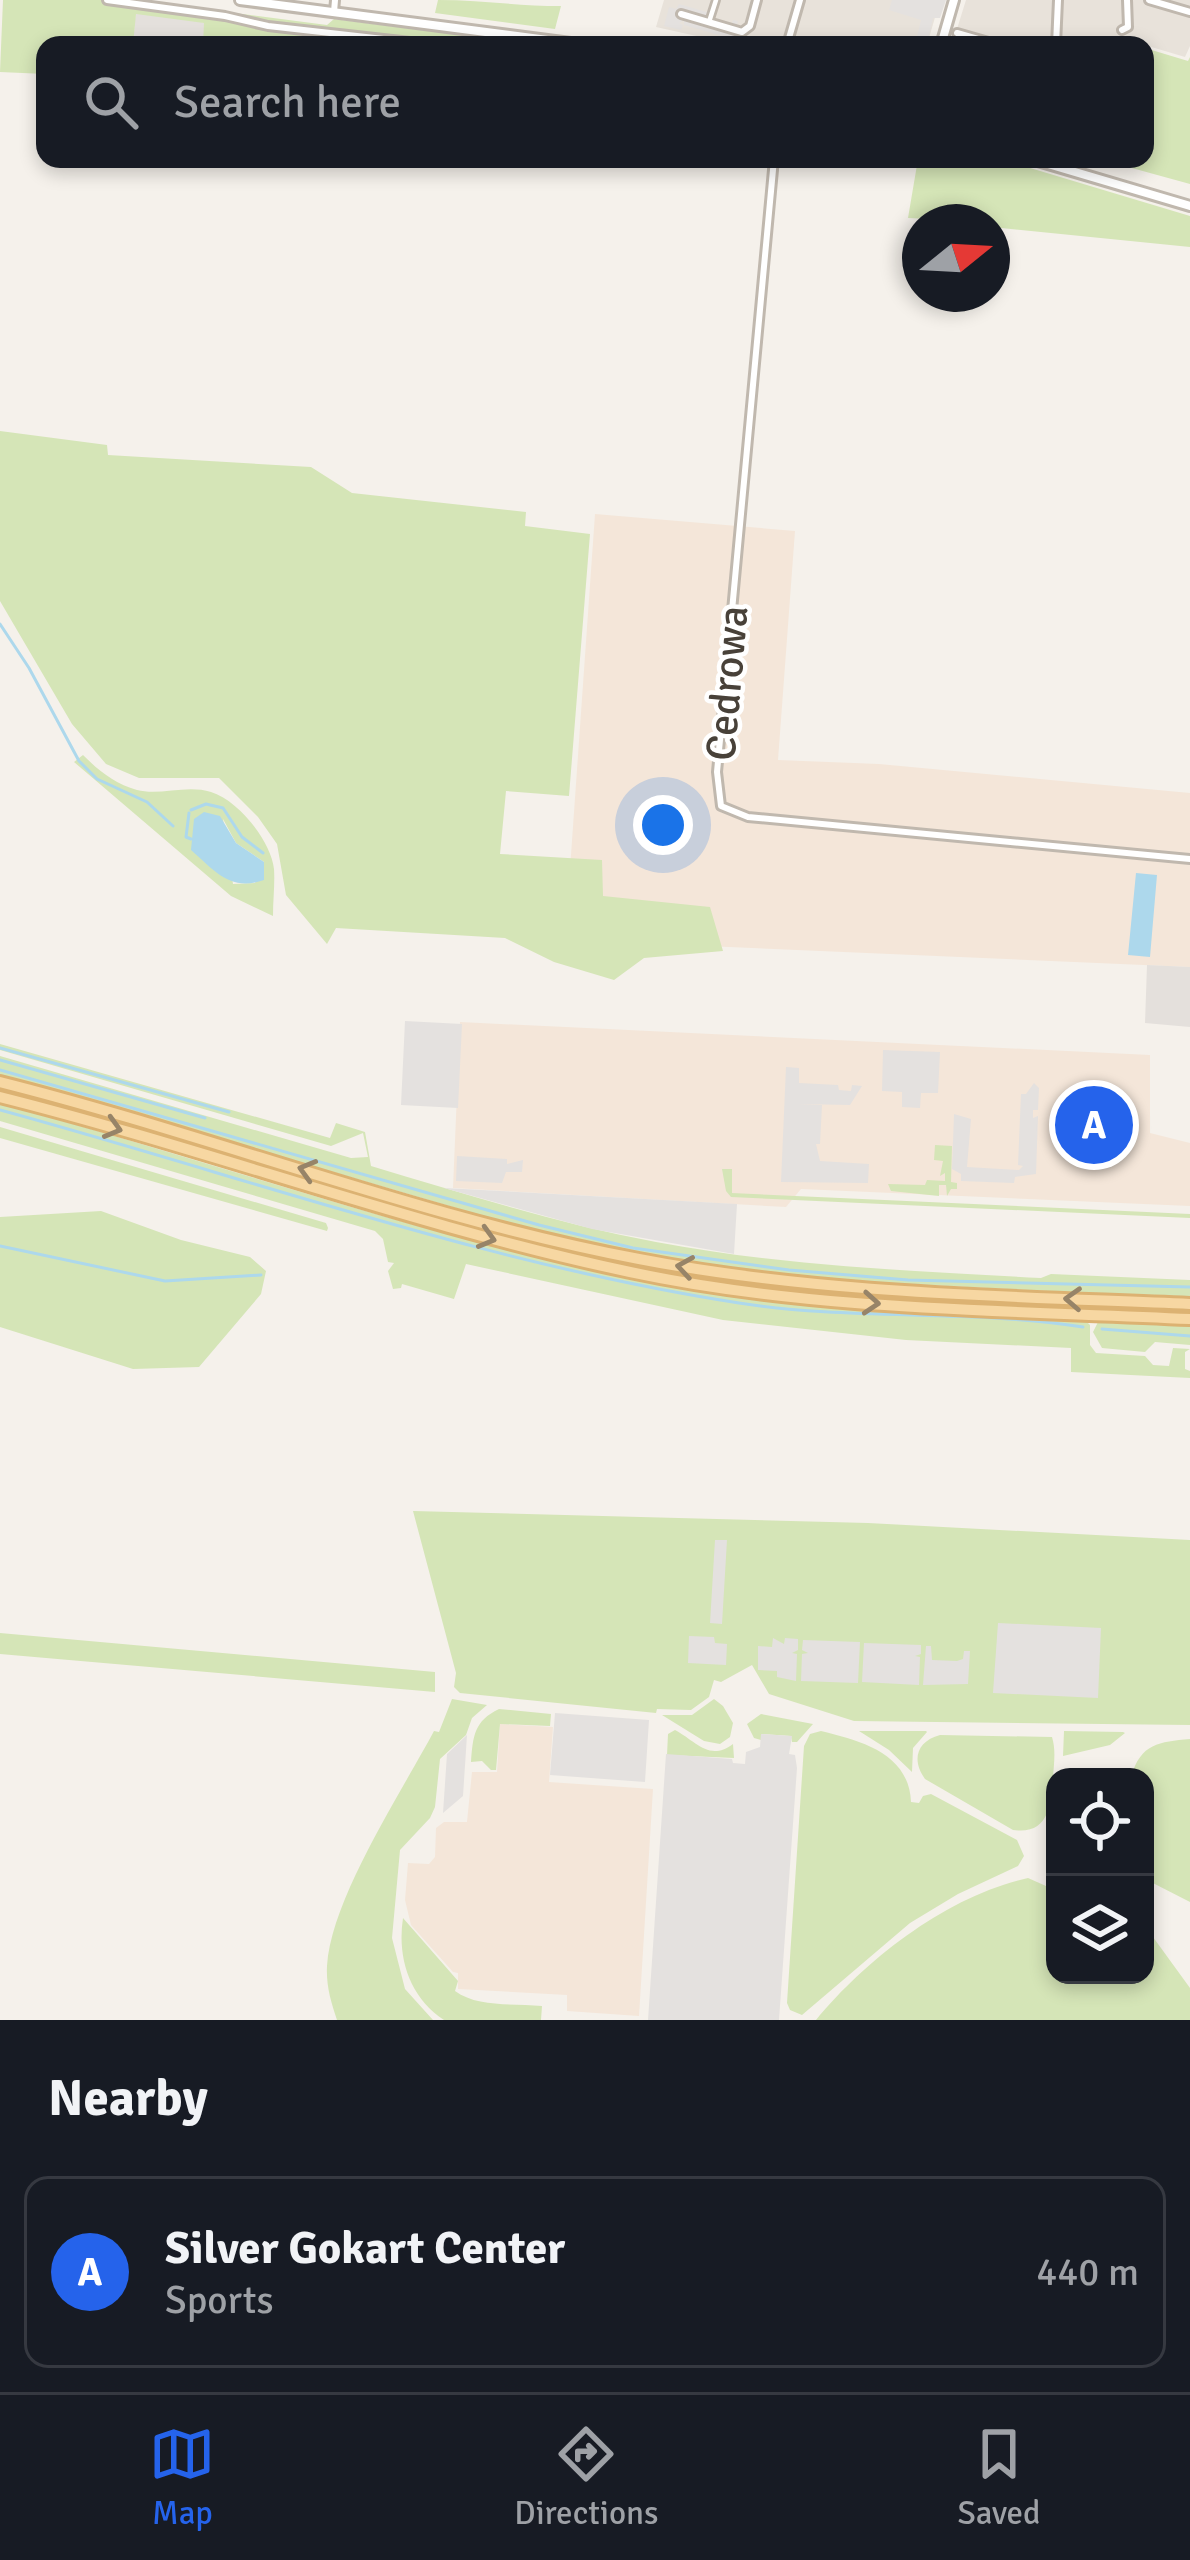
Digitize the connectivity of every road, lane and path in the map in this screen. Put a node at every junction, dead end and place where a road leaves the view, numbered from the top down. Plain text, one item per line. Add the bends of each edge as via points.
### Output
1 (106, 0) edge
2 (240, 0) edge
3 (335, 0) edge
4 (716, 0) edge
5 (758, 0) edge
6 (800, 0) edge
7 (954, 0) edge
8 (1058, 0) edge
9 (1127, 0) edge
10 (1149, 0) edge
11 (334, 12) junction
12 (1190, 12) edge
13 (681, 14) dead end
14 (709, 22) junction
15 (1122, 31) dead end
16 (957, 33) dead end
17 (357, 36) edge
18 (517, 36) edge
19 (790, 36) edge
20 (944, 36) edge
21 (968, 36) edge
22 (1056, 36) edge
23 (773, 168) edge
24 (1061, 168) edge
25 (1190, 206) edge
26 (1190, 859) edge
27 (0, 1082) edge
28 (0, 1097) edge
29 (1190, 1304) edge
30 (1190, 1319) edge

1 - 17 street
2 - 11 street
3 - 11 street
4 - 14 street
5 - 14 street via 747,30
6 - 19 street
7 - 20 street
8 - 22 street
9 - 15 street
10 - 12 street
11 - 18 street
13 - 14 street
16 - 21 street
23 - 26 street, Cedrowa via 717,772 721,806 748,817
24 - 25 street
29 -> 27 main road via 841,1287 637,1259
28 -> 30 main road via 634,1273 840,1301

